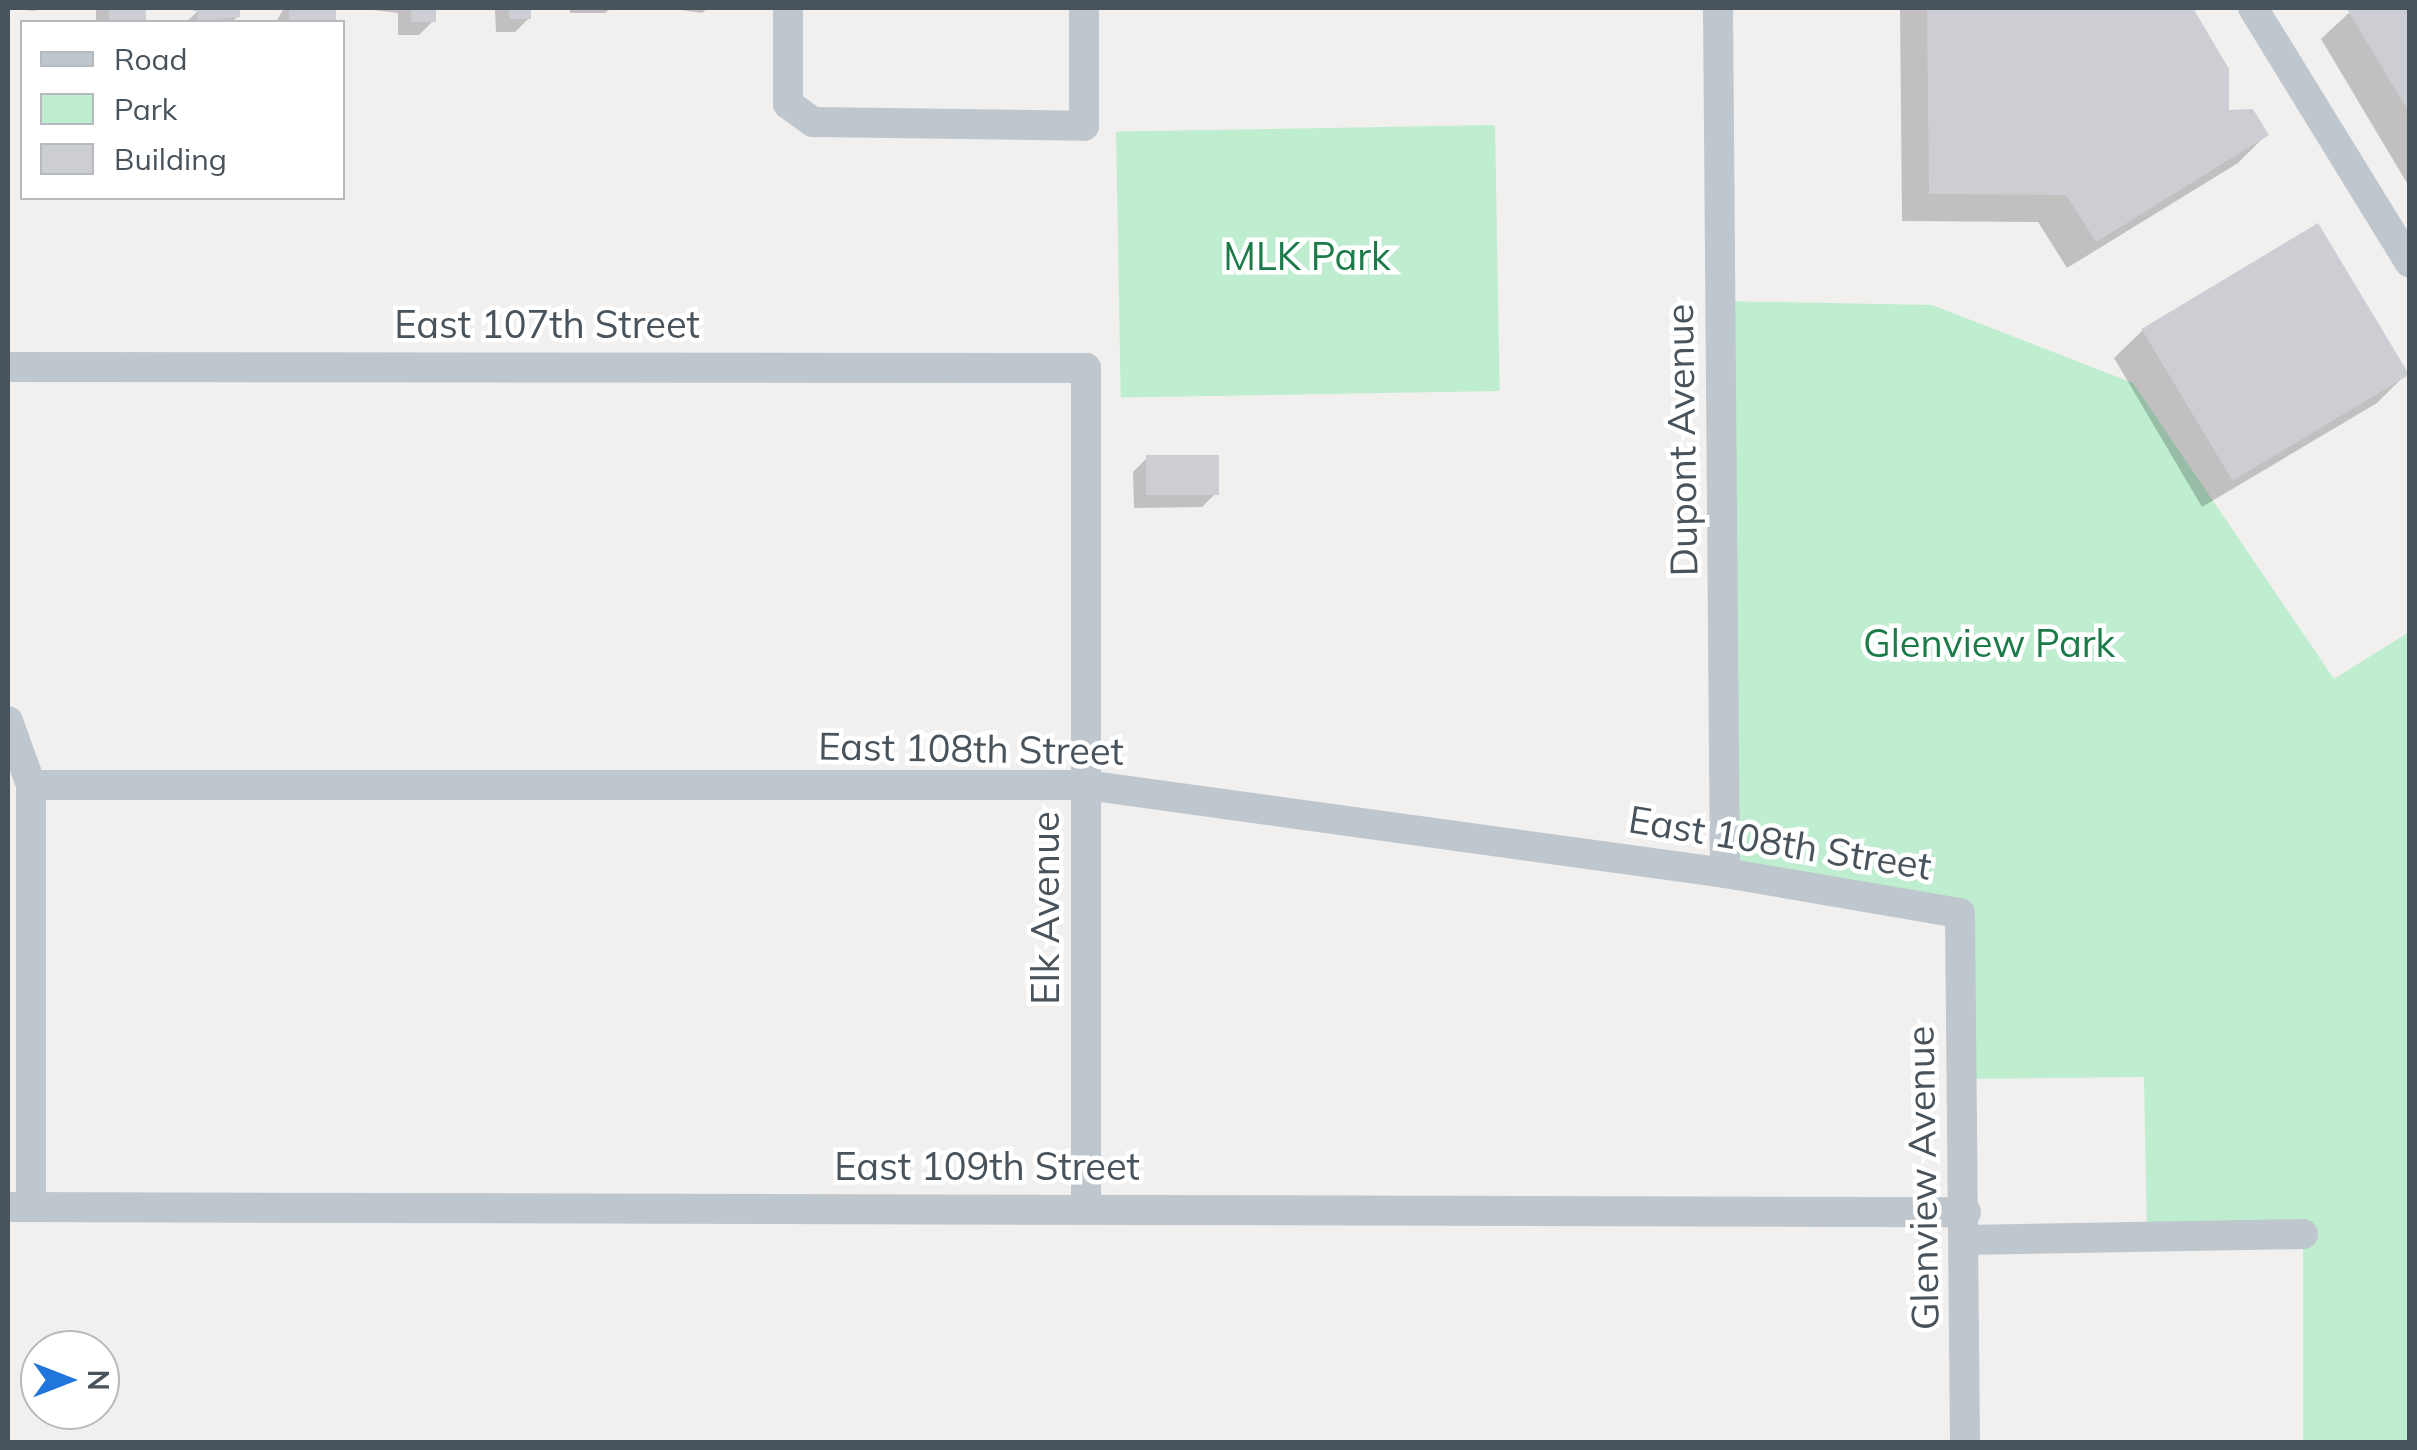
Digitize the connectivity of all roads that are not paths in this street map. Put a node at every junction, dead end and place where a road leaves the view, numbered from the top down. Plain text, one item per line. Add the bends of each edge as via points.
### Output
1 (788, 8) edge
2 (1084, 8) edge
3 (1718, 8) edge
4 (2254, 8) edge
5 (2410, 263) edge
6 (8, 367) edge
7 (1086, 368) joint
8 (8, 721) edge
9 (31, 785) junction
10 (1086, 785) junction
11 (1725, 873) junction
12 (1960, 912) joint
13 (19, 1207) edge
14 (1086, 1207) junction
15 (1965, 1226) junction
16 (2303, 1234) dead end
17 (1965, 1442) edge

1 - 2 street via 788,104 813,122 1084,126
3 - 11 street, Dupont Avenue
4 - 5 street
6 - 7 street, East 107th Street
7 - 10 street, Elk Avenue
8 - 9 street
9 - 10 street, East 108th Street
9 - 13 street
10 - 11 street, East 108th Street
10 - 14 street, Elk Avenue
11 - 12 street, East 108th Street
12 - 15 street, Glenview Avenue
13 - 14 street, East 109th Street
14 - 15 street, East 109th Street
15 - 16 street, East 109th Street
15 - 17 street, Glenview Avenue

